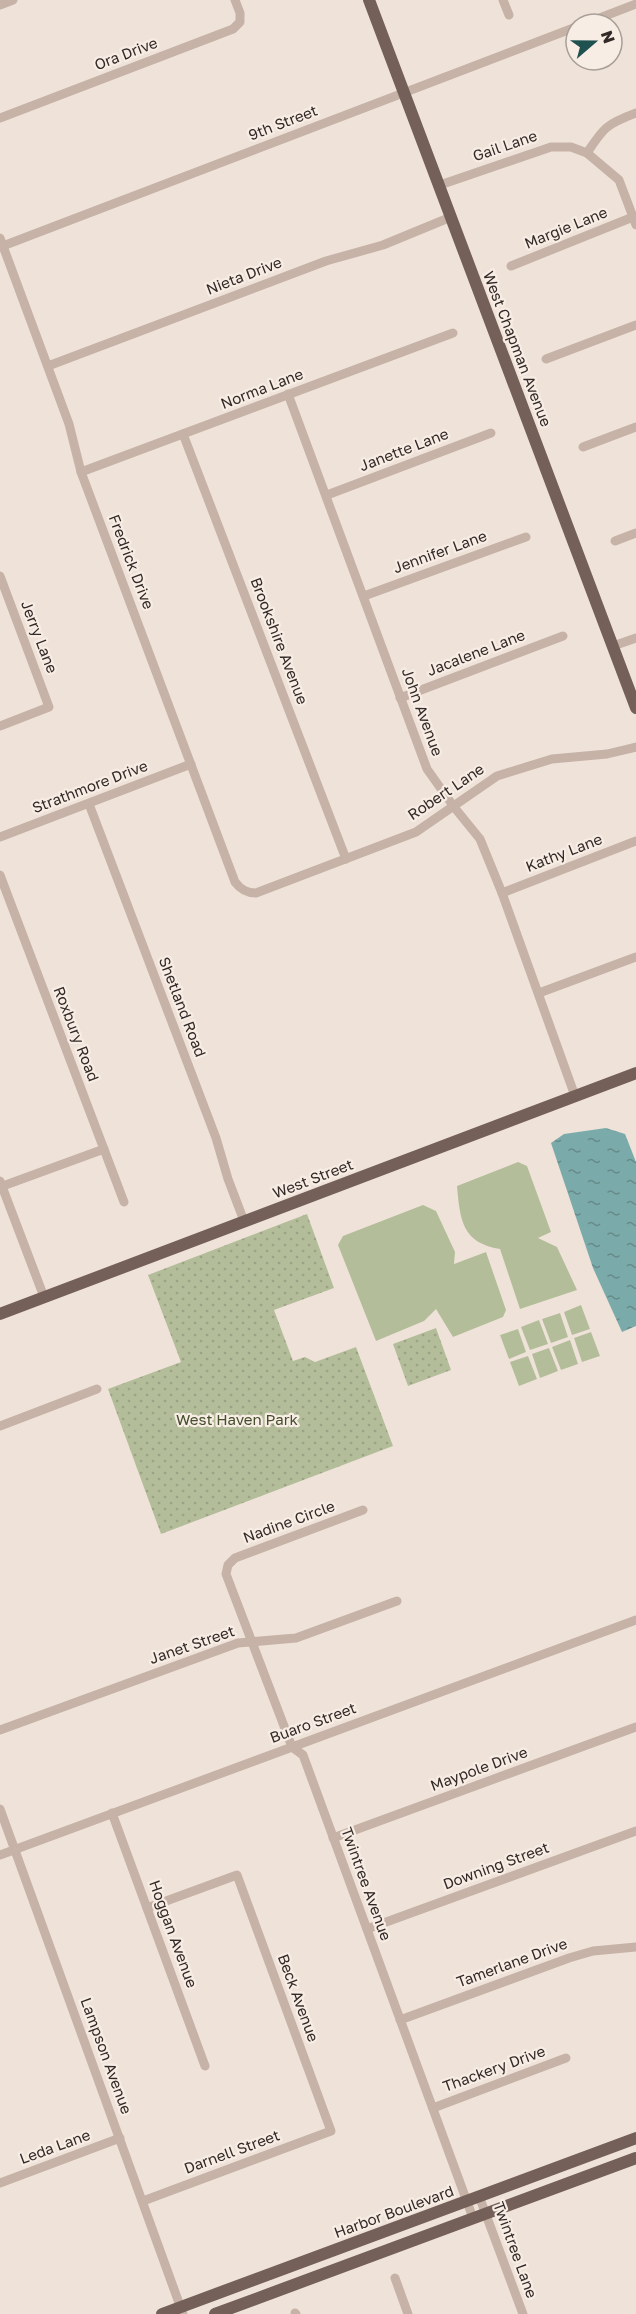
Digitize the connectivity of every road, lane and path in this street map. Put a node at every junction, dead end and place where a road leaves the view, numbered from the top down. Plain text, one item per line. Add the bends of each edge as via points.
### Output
1 (13, 0) edge
2 (235, 0) edge
3 (369, 0) edge
4 (503, 0) edge
5 (636, 4) edge
6 (0, 5) edge
7 (615, 12) edge
8 (509, 15) dead end
9 (564, 32) edge
10 (404, 93) junction
11 (636, 113) edge
12 (0, 118) edge
13 (588, 153) junction
14 (440, 185) junction
15 (451, 217) junction
16 (634, 221) edge
17 (1, 244) edge
18 (511, 266) dead end
19 (636, 325) edge
20 (453, 333) dead end
21 (546, 359) dead end
22 (48, 366) junction
23 (288, 394) junction
24 (636, 427) edge
25 (491, 433) dead end
26 (183, 434) junction
27 (583, 447) dead end
28 (81, 472) junction
29 (327, 495) junction
30 (636, 533) edge
31 (526, 537) dead end
32 (615, 541) dead end
33 (0, 576) edge
34 (364, 596) junction
35 (10, 604) junction
36 (0, 608) edge
37 (563, 636) dead end
38 (636, 638) edge
39 (613, 646) junction
40 (400, 698) junction
41 (636, 708) edge
42 (0, 726) edge
43 (636, 747) edge
44 (191, 764) junction
45 (89, 804) junction
46 (454, 807) junction
47 (0, 837) edge
48 (636, 841) edge
49 (346, 859) junction
50 (0, 876) edge
51 (244, 891) joint
52 (502, 893) junction
53 (636, 957) edge
54 (539, 993) junction
55 (636, 1073) edge
56 (575, 1096) junction
57 (104, 1149) junction
58 (1, 1184) edge
59 (124, 1202) dead end
60 (244, 1221) junction
61 (44, 1298) junction
62 (0, 1314) edge
63 (97, 1389) dead end
64 (0, 1426) edge
65 (363, 1510) dead end
66 (228, 1565) joint
67 (397, 1601) dead end
68 (636, 1620) edge
69 (251, 1641) junction
70 (636, 1727) edge
71 (0, 1730) edge
72 (292, 1747) junction
73 (0, 1809) edge
74 (112, 1813) junction
75 (636, 1831) edge
76 (333, 1838) junction
77 (14, 1850) junction
78 (0, 1855) edge
79 (147, 1908) junction
80 (367, 1929) junction
81 (636, 1947) edge
82 (400, 2019) junction
83 (566, 2058) dead end
84 (205, 2066) dead end
85 (433, 2108) junction
86 (331, 2131) joint
87 (120, 2138) junction
88 (636, 2138) edge
89 (636, 2158) edge
90 (0, 2183) edge
91 (473, 2198) junction
92 (143, 2201) junction
93 (479, 2215) junction
94 (395, 2278) dead end
95 (182, 2311) edge
96 (162, 2314) edge
97 (215, 2314) edge
98 (408, 2314) edge
99 (523, 2314) edge

1 - 6 street
2 - 12 street, Ora Drive via 240,22 233,28
3 - 10 main road, West Chapman Avenue
4 - 8 street
5 - 7 street
9 - 10 street, 9th Street
10 - 14 main road, West Chapman Avenue
10 - 17 street, 9th Street
11 - 13 street via 609,124
13 - 14 street, Gail Lane via 571,147 551,147
13 - 16 street via 619,180
14 - 15 main road, West Chapman Avenue
15 - 22 street, Nieta Drive
15 - 39 main road, West Chapman Avenue
16 - 18 street, Margie Lane
17 - 22 street, Fredrick Drive
19 - 21 street
20 - 23 street, Norma Lane
22 - 28 street, Fredrick Drive
23 - 26 street, Norma Lane
23 - 29 street, John Avenue
24 - 27 street
25 - 29 street, Janette Lane
26 - 28 street, Norma Lane
26 - 49 street, Brookshire Avenue
28 - 44 street, Fredrick Drive
29 - 34 street, John Avenue
30 - 32 street
31 - 34 street, Jennifer Lane
33 - 35 street, Jerry Lane
34 - 40 street, John Avenue
35 - 36 street
35 - 42 street, Jerry Lane via 49,707
37 - 40 street, Jacalene Lane
38 - 39 street
39 - 41 main road, West Chapman Avenue
40 - 46 street, John Avenue via 427,769
43 - 46 street, Robert Lane via 552,759 497,776
44 - 45 street, Strathmore Drive
44 - 51 street, Fredrick Drive via 235,882
45 - 47 street, Strathmore Drive
45 - 60 street, Shetland Road
46 - 49 street, Robert Lane via 416,832
46 - 52 street, John Avenue via 480,839
48 - 52 street, Kathy Lane
49 - 51 street, Robert Lane via 256,893
50 - 57 street, Roxbury Road
52 - 54 street, John Avenue
53 - 54 street
54 - 56 street, John Avenue
55 - 56 main road, West Street
56 - 60 main road, West Street
57 - 58 street
57 - 59 street, Roxbury Road
58 - 61 street
60 - 61 main road, West Street
61 - 62 main road, West Street
63 - 64 street
65 - 66 street, Nadine Circle via 235,1558
66 - 69 street, Twintree Avenue via 226,1574
67 - 69 street, Janet Street via 296,1638
68 - 72 street, Buaro Street
69 - 71 street, Janet Street
69 - 72 street, Twintree Avenue
70 - 76 street, Maypole Drive
72 - 74 street, Buaro Street
72 - 76 street, Twintree Avenue via 303,1755
73 - 77 street, Lampson Avenue
74 - 77 street, Buaro Street
74 - 79 street, Hoggan Avenue
75 - 80 street, Downing Street
76 - 80 street, Twintree Avenue
77 - 78 street, Buaro Street
77 - 87 street, Lampson Avenue
79 - 84 street, Hoggan Avenue
79 - 86 street, Beck Avenue via 237,1875
80 - 82 street, Twintree Avenue
81 - 82 street, Tamerlane Drive via 585,1953
82 - 85 street, Twintree Avenue
83 - 85 street, Thackery Drive
85 - 91 street, Twintree Avenue
86 - 92 street, Darnell Street
87 - 90 street, Leda Lane
87 - 92 street, Lampson Avenue
88 - 91 main road, Harbor Boulevard
89 - 93 main road
91 - 93 street, Twintree Avenue
91 - 95 main road, Harbor Boulevard
92 - 95 street, Lampson Avenue
93 - 97 main road
93 - 99 street, Twintree Lane
94 - 98 street
95 - 96 main road, Harbor Boulevard

